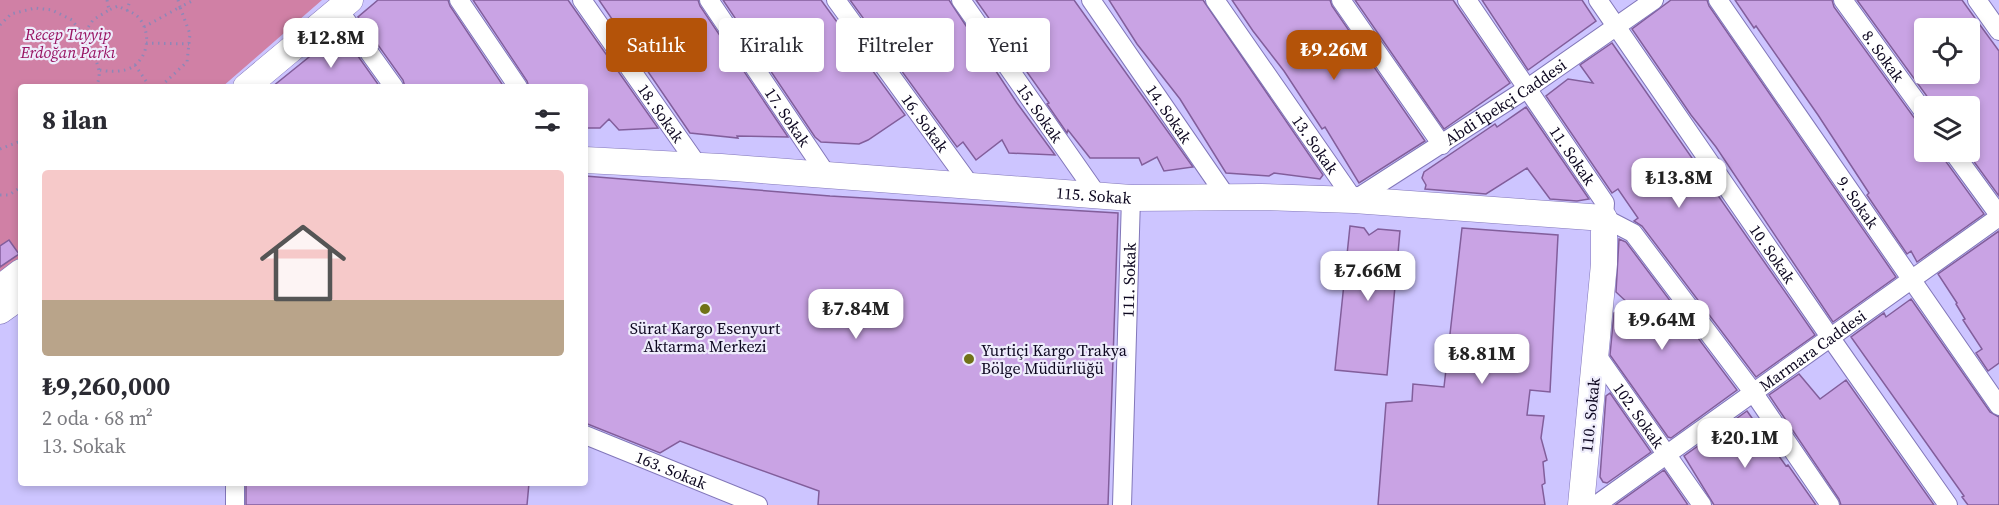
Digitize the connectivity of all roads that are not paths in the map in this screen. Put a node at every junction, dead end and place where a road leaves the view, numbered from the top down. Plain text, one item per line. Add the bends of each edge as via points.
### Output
1 (459, 0) edge
2 (582, 0) edge
3 (708, 0) edge
4 (836, 0) edge
5 (961, 0) edge
6 (1091, 0) edge
7 (1215, 0) edge
8 (1341, 0) edge
9 (1467, 0) edge
10 (1598, 0) edge
11 (1654, 0) edge
12 (1718, 0) edge
13 (1843, 0) edge
14 (1977, 0) edge
15 (344, 4) edge
16 (1616, 26) junction
17 (1999, 31) edge
18 (250, 84) edge
19 (392, 84) edge
20 (516, 84) edge
21 (1528, 88) junction
22 (1914, 98) edge
23 (1442, 145) junction
24 (588, 160) edge
25 (1960, 162) edge
26 (699, 166) junction
27 (827, 175) junction
28 (971, 186) junction
29 (1098, 196) junction
30 (1131, 198) junction
31 (1228, 198) junction
32 (1354, 200) junction
33 (1999, 216) edge
34 (1604, 218) junction
35 (18, 274) edge
36 (1912, 279) junction
37 (0, 288) edge
38 (18, 298) edge
39 (0, 311) edge
40 (1830, 337) junction
41 (1596, 354) junction
42 (1753, 392) junction
43 (1999, 406) edge
44 (588, 436) edge
45 (1667, 455) junction
46 (235, 486) edge
47 (235, 505) edge
48 (758, 505) edge
49 (1122, 505) edge
50 (1581, 505) edge
51 (1596, 505) edge
52 (1702, 505) edge
53 (1830, 505) edge
54 (1948, 505) edge

1 - 20 street
2 - 26 street, 18. Sokak
3 - 27 street, 17. Sokak
4 - 28 street, 16. Sokak
5 - 29 street, 15. Sokak
6 - 31 street, 14. Sokak
7 - 32 street, 13. Sokak
8 - 23 street
9 - 21 street, 11. Sokak
10 - 16 street, 10. Sokak
11 - 16 street, Abdi İpekçi Caddesi
12 - 36 street, 9. Sokak
13 - 22 street, 8. Sokak
14 - 17 street
15 - 18 street
15 - 19 street
16 - 21 street, Abdi İpekçi Caddesi
16 - 40 street, 10. Sokak
21 - 23 street, Abdi İpekçi Caddesi
21 - 34 street, 11. Sokak via 1605,203
23 - 32 street, Abdi İpekçi Caddesi
24 - 26 street, 115. Sokak
25 - 33 street
26 - 27 street, 115. Sokak
27 - 28 street, 115. Sokak
28 - 29 street, 115. Sokak
29 - 30 street, 115. Sokak
30 - 31 street, 115. Sokak
30 - 49 street, 111. Sokak
31 - 32 street, 115. Sokak
32 - 34 street, 115. Sokak
33 - 36 street, Marmara Caddesi
34 - 41 street, 110. Sokak
34 - 42 street via 1633,233
35 - 37 street
36 - 40 street, Marmara Caddesi
36 - 43 street, 9. Sokak
38 - 39 street
40 - 42 street, Marmara Caddesi
40 - 54 street, 10. Sokak
41 - 45 street, 102. Sokak
41 - 50 street, 110. Sokak
42 - 45 street, Marmara Caddesi
42 - 53 street
44 - 48 street, 163. Sokak
45 - 51 street, Marmara Caddesi
45 - 52 street, 102. Sokak
46 - 47 street

